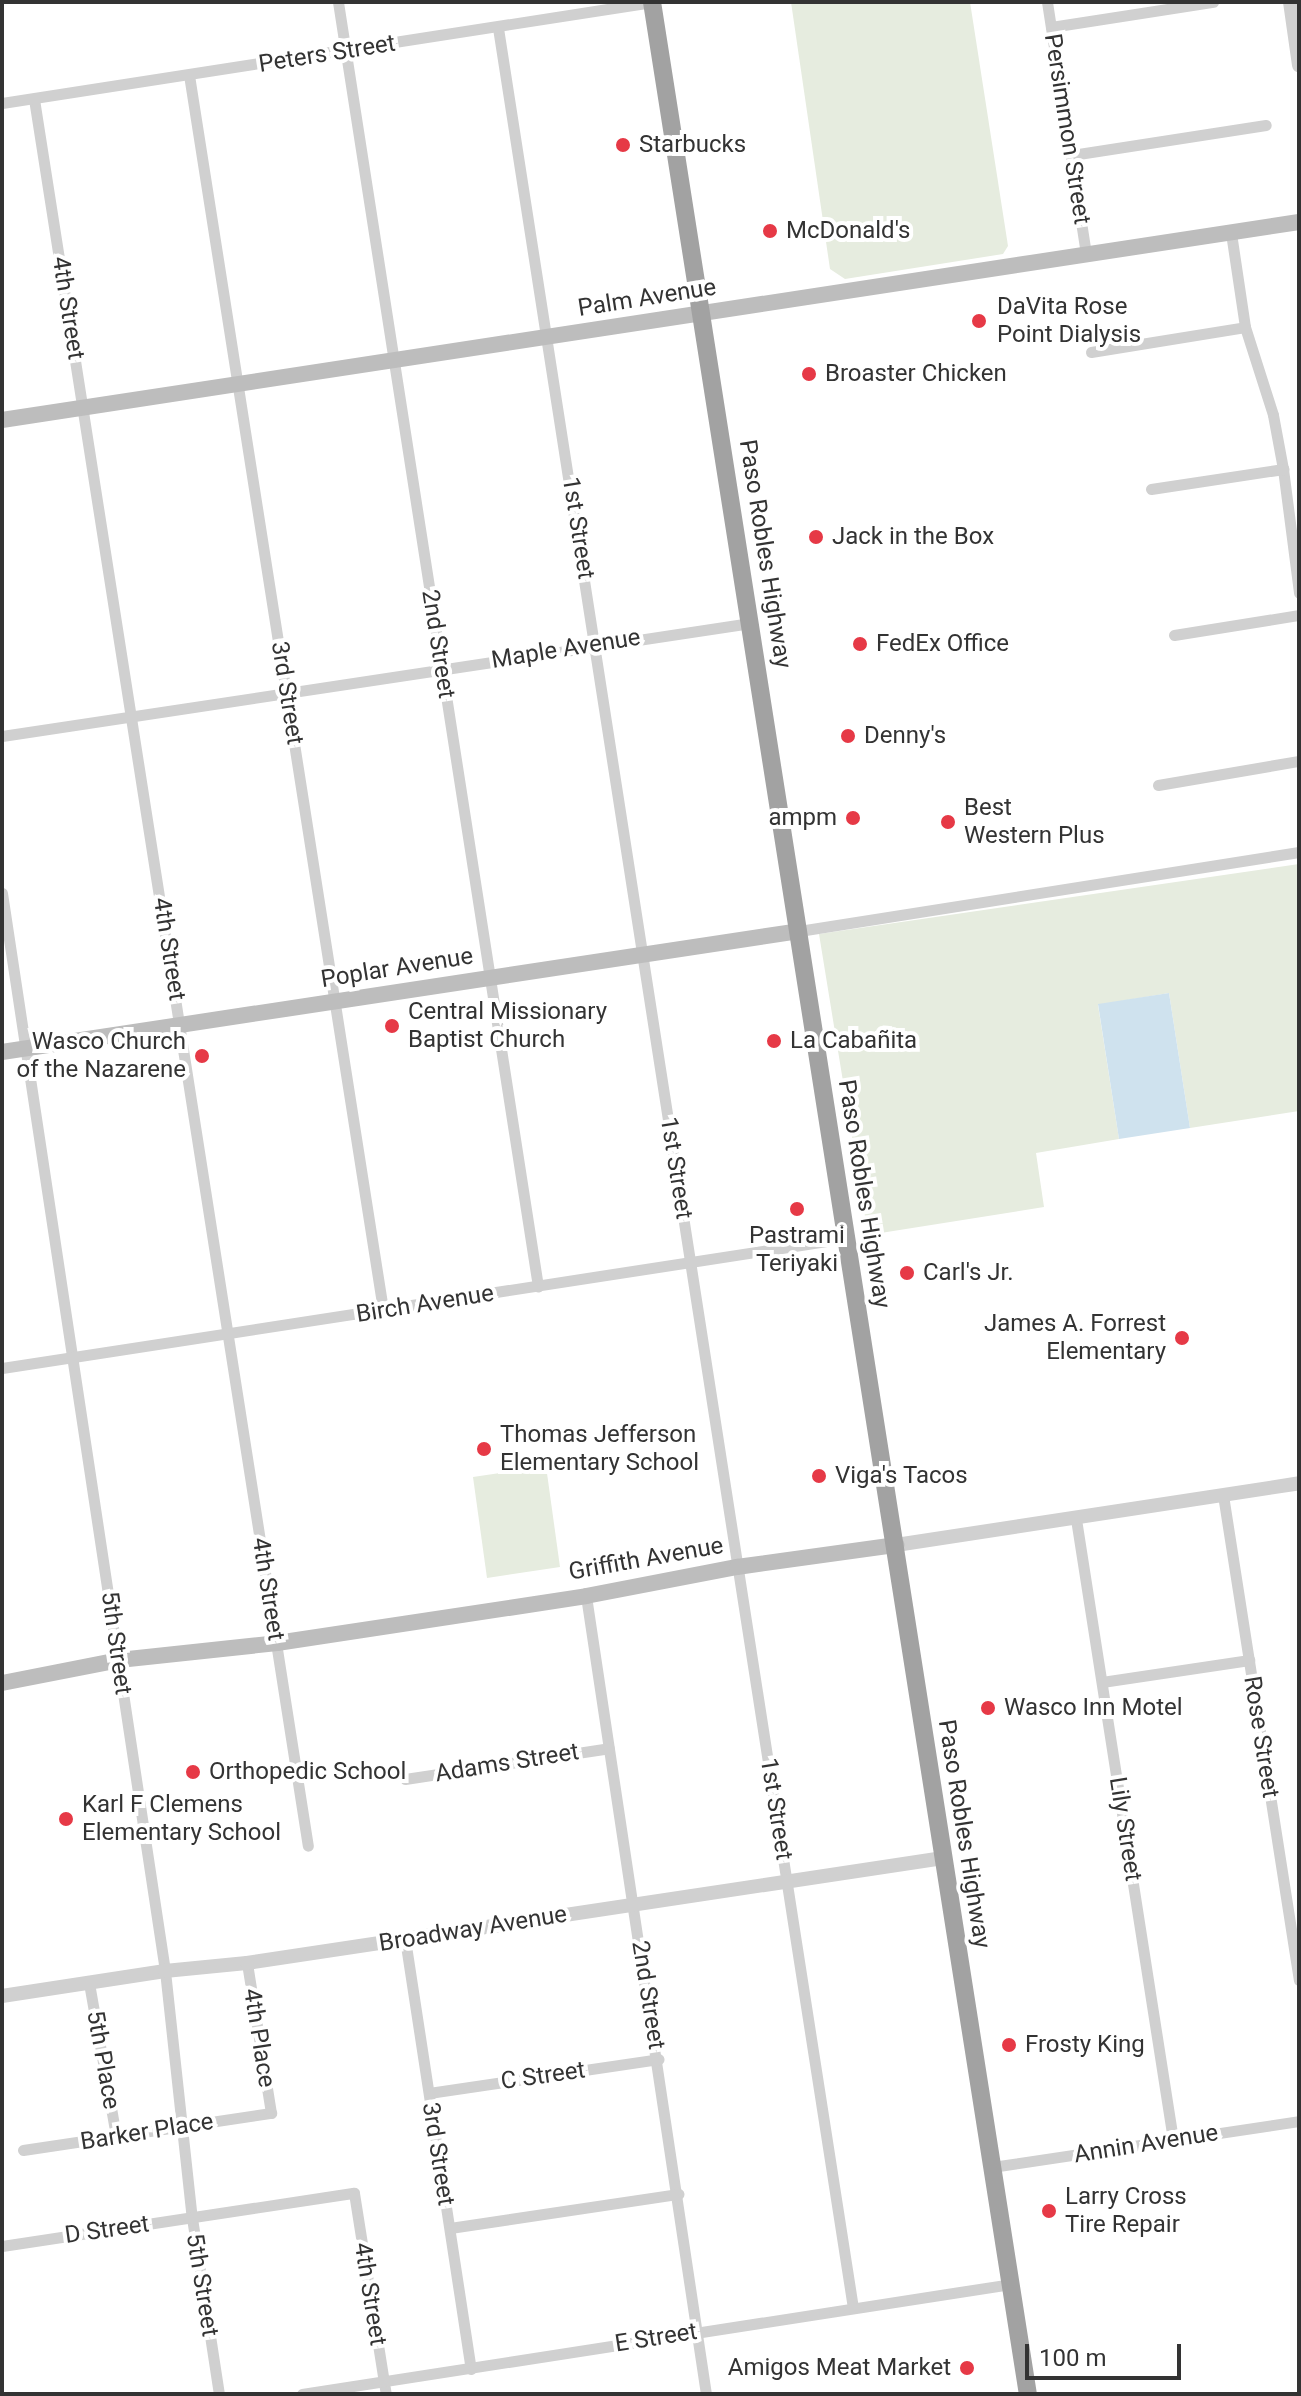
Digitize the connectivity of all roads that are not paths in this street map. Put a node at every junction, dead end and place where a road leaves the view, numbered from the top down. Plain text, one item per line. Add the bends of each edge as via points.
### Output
1 (338, 2) edge
2 (652, 2) edge
3 (1047, 2) edge
4 (1213, 2) edge
5 (1290, 2) edge
6 (1051, 27) junction
7 (498, 28) junction
8 (344, 52) junction
9 (1299, 65) edge
10 (189, 75) junction
11 (34, 99) junction
12 (2, 103) edge
13 (1266, 125) dead end
14 (1072, 155) junction
15 (1299, 222) edge
16 (1231, 233) junction
17 (1086, 255) junction
18 (703, 314) junction
19 (1245, 327) junction
20 (548, 337) junction
21 (1091, 352) dead end
22 (394, 360) junction
23 (239, 384) junction
24 (84, 407) junction
25 (2, 420) edge
26 (1283, 469) junction
27 (1151, 489) dead end
28 (1299, 593) edge
29 (1299, 615) edge
30 (751, 623) junction
31 (1174, 635) dead end
32 (596, 646) junction
33 (442, 669) junction
34 (287, 693) junction
35 (133, 716) junction
36 (2, 736) edge
37 (1299, 761) edge
38 (1158, 785) dead end
39 (1299, 852) edge
40 (2, 893) edge
41 (799, 931) junction
42 (643, 955) junction
43 (490, 978) junction
44 (335, 1001) junction
45 (181, 1025) junction
46 (26, 1048) junction
47 (2, 1052) edge
48 (847, 1238) junction
49 (690, 1261) junction
50 (538, 1287) junction
51 (383, 1310) junction
52 (229, 1334) junction
53 (74, 1357) junction
54 (2, 1368) edge
55 (1299, 1483) edge
56 (1223, 1495) junction
57 (1076, 1519) junction
58 (896, 1545) junction
59 (737, 1567) junction
60 (586, 1596) junction
61 (277, 1643) junction
62 (119, 1660) junction
63 (1249, 1660) junction
64 (1102, 1682) junction
65 (2, 1683) edge
66 (609, 1748) junction
67 (405, 1779) dead end
68 (308, 1846) dead end
69 (943, 1858) junction
70 (787, 1882) junction
71 (634, 1905) junction
72 (405, 1939) junction
73 (247, 1963) junction
74 (165, 1971) junction
75 (1299, 1979) edge
76 (89, 1983) junction
77 (2, 1996) edge
78 (658, 2059) junction
79 (429, 2093) junction
80 (271, 2113) joint
81 (1299, 2121) edge
82 (183, 2126) junction
83 (116, 2136) junction
84 (1173, 2140) junction
85 (23, 2150) dead end
86 (992, 2167) junction
87 (354, 2193) joint
88 (678, 2194) junction
89 (192, 2218) junction
90 (450, 2228) junction
91 (2, 2246) edge
92 (1011, 2284) junction
93 (853, 2308) junction
94 (696, 2332) junction
95 (471, 2369) junction
96 (385, 2388) edge
97 (219, 2394) edge
98 (302, 2394) edge
99 (706, 2394) edge
100 (1028, 2394) edge

1 - 8 street, 2nd Street
2 - 7 street, Peters Street
2 - 18 highway, Paso Robles Highway
3 - 6 street, Persimmon Street
4 - 6 street
5 - 9 street
6 - 14 street, Persimmon Street
7 - 8 street, Peters Street
7 - 20 street, 1st Street
8 - 10 street, Peters Street
8 - 22 street, 2nd Street
10 - 11 street, Peters Street
10 - 23 street, 3rd Street
11 - 12 street, Peters Street
11 - 24 street, 4th Street
13 - 14 street
14 - 17 street, Persimmon Street
15 - 16 main road, Palm Avenue
16 - 17 main road, Palm Avenue
16 - 19 street
17 - 18 main road, Palm Avenue
18 - 20 main road, Palm Avenue
18 - 30 highway, Paso Robles Highway
19 - 21 street
19 - 26 street via 1269,401
20 - 22 main road, Palm Avenue
20 - 32 street, 1st Street
22 - 23 main road, Palm Avenue
22 - 33 street, 2nd Street
23 - 24 main road, Palm Avenue
23 - 34 street, 3rd Street
24 - 25 main road, Palm Avenue
24 - 35 street, 4th Street
26 - 27 street
26 - 28 street
29 - 31 street
30 - 32 street, Maple Avenue
30 - 41 highway, Paso Robles Highway
32 - 33 street, Maple Avenue
32 - 42 street, 1st Street
33 - 34 street, Maple Avenue
33 - 43 street, 2nd Street
34 - 35 street, Maple Avenue
34 - 44 street, 3rd Street
35 - 36 street, Maple Avenue
35 - 45 street, 4th Street
37 - 38 street
39 - 41 street
40 - 46 street, 5th Street
41 - 42 main road, Poplar Avenue
41 - 48 highway, Paso Robles Highway
42 - 43 main road, Poplar Avenue
42 - 49 street, 1st Street
43 - 44 main road, Poplar Avenue
43 - 50 street, 2nd Street
44 - 45 main road, Poplar Avenue
44 - 51 street, 3rd Street
45 - 46 main road, Poplar Avenue
45 - 52 street, 4th Street
46 - 47 main road, Poplar Avenue
46 - 53 street, 5th Street
48 - 49 street, Birch Avenue
48 - 58 highway, Paso Robles Highway
49 - 50 street, Birch Avenue
49 - 59 street, 1st Street
50 - 51 street, Birch Avenue
51 - 52 street, Birch Avenue
52 - 53 street, Birch Avenue
52 - 61 street, 4th Street
53 - 54 street, Birch Avenue
53 - 62 street, 5th Street
55 - 56 street, Griffith Avenue
56 - 57 street, Griffith Avenue
56 - 63 street, Rose Street
57 - 58 street, Griffith Avenue
57 - 64 street, Lily Street
58 - 59 main road, Griffith Avenue
58 - 69 highway, Paso Robles Highway
59 - 60 main road, Griffith Avenue
59 - 70 street, 1st Street
60 - 61 main road, Griffith Avenue
60 - 66 street, 2nd Street
61 - 62 main road, Griffith Avenue
61 - 68 street, 4th Street
62 - 65 main road, Griffith Avenue
62 - 74 street, 5th Street
63 - 64 street
63 - 75 street, Rose Street
64 - 84 street, Lily Street
66 - 67 street, Adams Street
66 - 71 street, 2nd Street
69 - 70 street, Broadway Avenue
69 - 86 highway, Paso Robles Highway
70 - 71 street, Broadway Avenue
70 - 93 street, 1st Street
71 - 72 street, Broadway Avenue
71 - 78 street, 2nd Street
72 - 73 street, Broadway Avenue
72 - 79 street, 3rd Street
73 - 74 street, Broadway Avenue
73 - 80 street, 4th Place
74 - 76 street, Broadway Avenue
74 - 82 street, 5th Street
76 - 77 street, Broadway Avenue
76 - 83 street, 5th Place
78 - 79 street, C Street
78 - 88 street, 2nd Street
79 - 90 street, 3rd Street
80 - 82 street, Barker Place
81 - 84 street, Annin Avenue
82 - 83 street, Barker Place
82 - 89 street, 5th Street
83 - 85 street, Barker Place
84 - 86 street, Annin Avenue
86 - 92 highway, Paso Robles Highway
87 - 89 street, D Street
87 - 96 street, 4th Street
88 - 90 street
88 - 94 street, 2nd Street
89 - 91 street, D Street
89 - 97 street, 5th Street
90 - 95 street, 3rd Street
92 - 93 street, E Street
92 - 100 highway, Paso Robles Highway
93 - 94 street, E Street
94 - 95 street, E Street
94 - 99 street, 2nd Street
95 - 96 street, E Street
96 - 98 street, E Street

